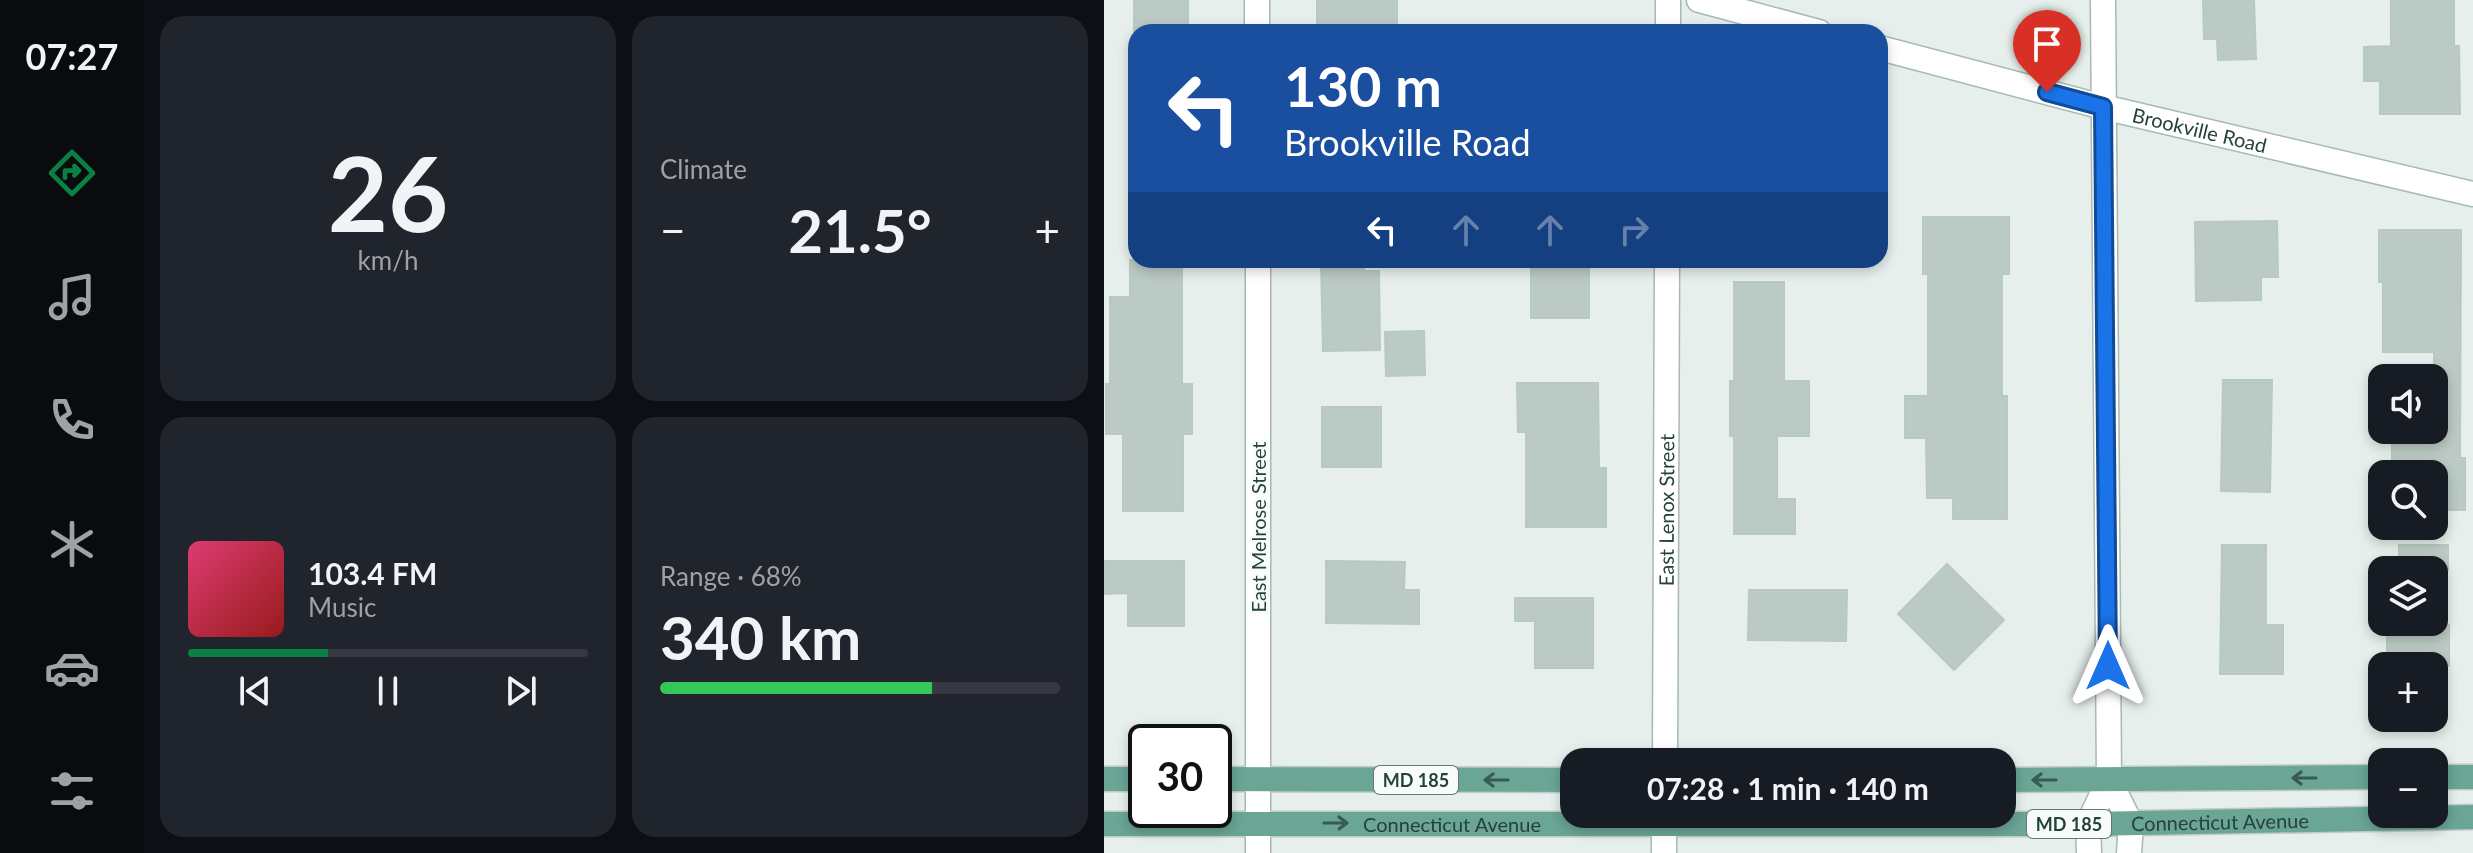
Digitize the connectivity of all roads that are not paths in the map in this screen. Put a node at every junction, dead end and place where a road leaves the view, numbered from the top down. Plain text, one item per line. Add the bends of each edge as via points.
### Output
1 (1257, 0) edge
2 (1668, 0) edge
3 (1699, 0) edge
4 (2103, 0) edge
5 (1257, 24) edge
6 (1668, 24) edge
7 (1789, 24) edge
8 (1888, 50) edge
9 (2103, 107) junction
10 (2473, 194) edge
11 (1258, 268) edge
12 (1667, 268) edge
13 (1665, 748) edge
14 (2368, 777) edge
15 (2448, 777) edge
16 (2473, 777) edge
17 (1104, 779) edge
18 (1128, 779) edge
19 (1560, 780) edge
20 (2016, 780) edge
21 (2109, 780) junction
22 (1232, 782) edge
23 (1259, 787) junction
24 (2473, 817) edge
25 (1560, 820) edge
26 (2016, 823) edge
27 (1104, 824) edge
28 (1258, 824) junction
29 (2088, 824) junction
30 (2131, 824) junction
31 (1664, 828) edge
32 (1258, 853) edge
33 (1664, 853) edge
34 (2089, 853) edge
35 (2129, 853) edge

1 - 5 street
2 - 6 street
3 - 7 street
4 - 9 street
8 - 9 street, Brookville Road
9 - 10 street, Brookville Road
9 - 21 street
11 - 23 street, East Melrose Street
12 - 13 street, East Lenox Street
14 -> 21 main road
15 - 16 main road
17 - 18 main road
19 -> 23 main road, MD 185
21 -> 20 main road
21 - 29 street
21 - 30 street
22 - 23 main road, MD 185
23 - 28 street, East Melrose Street
24 - 30 main road, Connecticut Avenue / MD 185
28 -> 25 main road, Connecticut Avenue / MD 185
26 - 29 main road, Connecticut Avenue / MD 185
27 - 28 main road, Connecticut Avenue / MD 185
28 - 32 street, East Melrose Street
29 - 30 main road, Connecticut Avenue / MD 185
29 - 34 street
30 - 35 street
31 - 33 street

